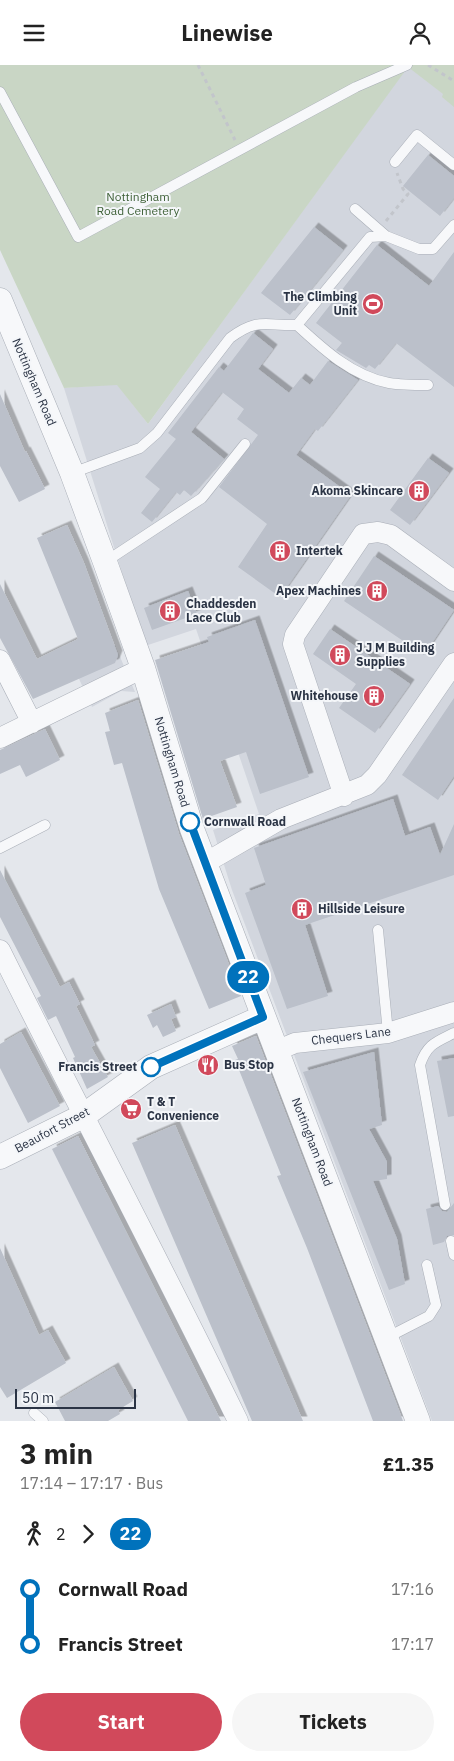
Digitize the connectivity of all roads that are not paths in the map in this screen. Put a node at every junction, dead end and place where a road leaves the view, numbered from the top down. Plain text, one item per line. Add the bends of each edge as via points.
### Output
1 (406, 65) edge
2 (0, 92) edge
3 (395, 162) road end
4 (454, 165) edge
5 (355, 209) dead end
6 (370, 221) junction
7 (454, 225) edge
8 (383, 233) junction
9 (370, 237) junction
10 (0, 300) edge
11 (297, 325) junction
12 (428, 385) dead end
13 (245, 443) dead end
14 (72, 473) junction
15 (105, 562) junction
16 (454, 581) edge
17 (0, 660) edge
18 (454, 663) edge
19 (143, 668) junction
20 (32, 723) junction
21 (0, 738) edge
22 (344, 796) junction
23 (45, 825) dead end
24 (0, 849) edge
25 (204, 863) junction
26 (378, 930) dead end
27 (0, 949) edge
28 (454, 1012) edge
29 (263, 1017) junction
30 (388, 1033) junction
31 (454, 1033) edge
32 (276, 1051) junction
33 (82, 1116) junction
34 (0, 1157) edge
35 (445, 1205) dead end
36 (451, 1241) dead end
37 (454, 1255) edge
38 (428, 1265) dead end
39 (388, 1337) junction
40 (34, 1413) dead end
41 (43, 1421) edge
42 (238, 1421) edge
43 (418, 1421) edge

1 - 2 lane via 356,87 78,237
3 - 4 lane via 417,135
5 - 6 lane
6 - 8 lane
6 - 9 lane
7 - 8 lane via 432,249 419,249
8 - 9 lane
9 - 11 lane
10 - 14 street, Nottingham Road
11 - 12 lane via 323,349 355,371 388,383
11 - 14 lane via 255,323 242,329 230,339 158,433 140,448
13 - 15 lane via 202,498
14 - 15 street, Nottingham Road
15 - 19 street, Nottingham Road
16 - 22 street via 391,535 363,534 295,635 293,644
17 - 20 street
18 - 22 street via 377,775 367,785
19 - 20 street
19 - 25 street, Nottingham Road
20 - 21 street
22 - 25 street via 281,819
23 - 24 lane
25 - 29 street, Nottingham Road
26 - 30 lane
27 - 33 street
28 - 30 street, Chequers Lane
29 - 32 street, Nottingham Road
29 - 33 street, Beaufort Street via 151,1067
30 - 32 street, Chequers Lane via 295,1043
31 - 35 lane via 433,1043 424,1052 420,1065
32 - 39 street, Nottingham Road
33 - 34 street, Beaufort Street
33 - 42 street via 173,1288
36 - 37 lane
38 - 39 lane via 436,1305 429,1316
39 - 43 street, Nottingham Road
40 - 41 lane

